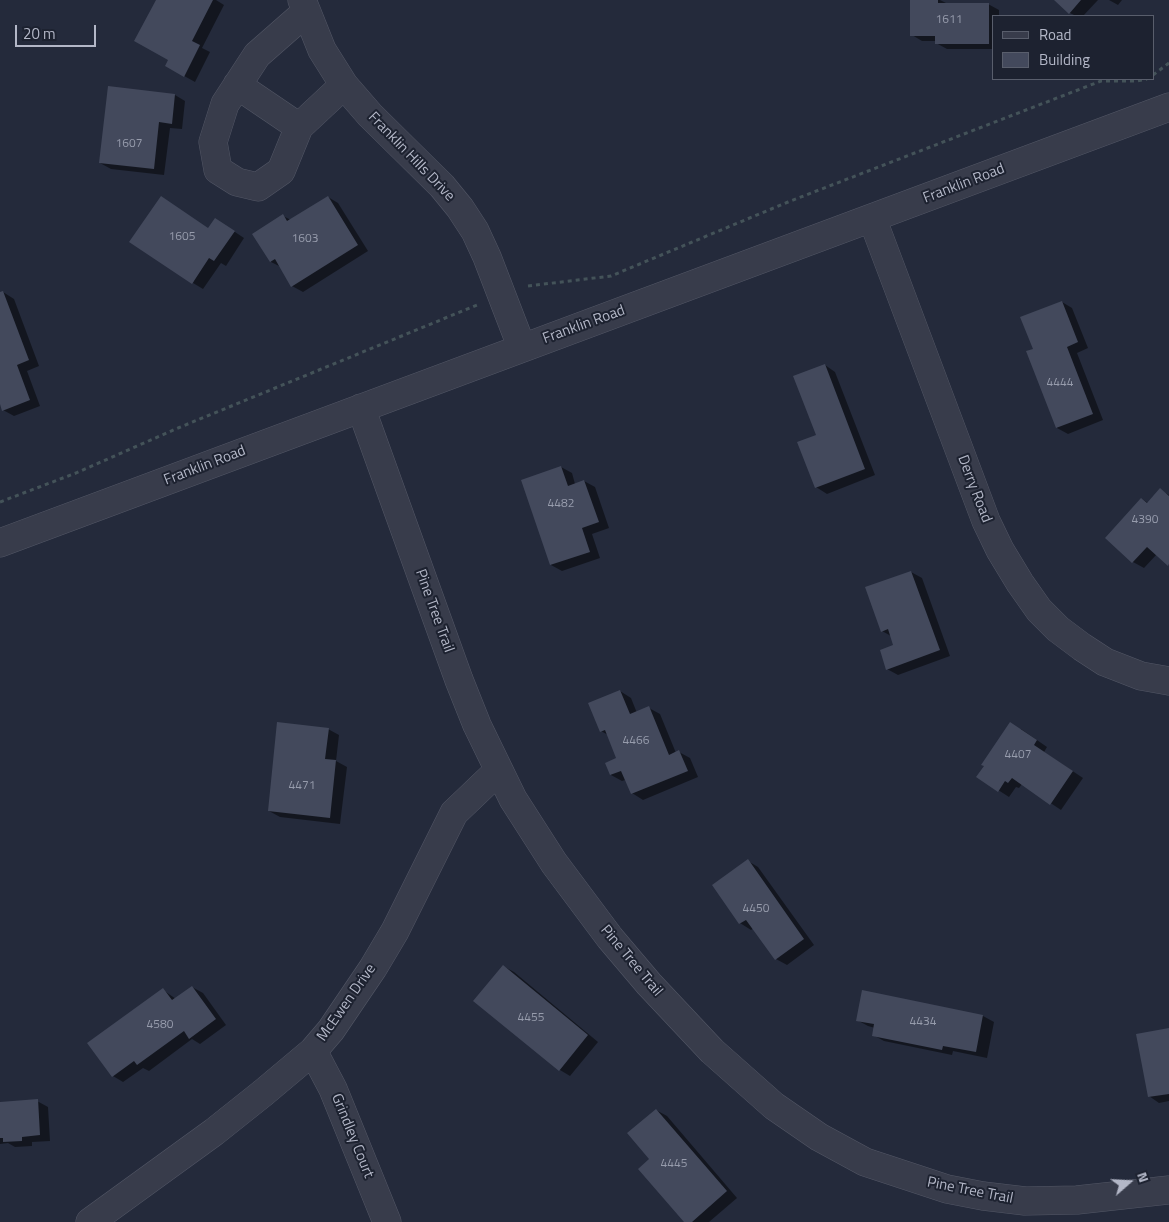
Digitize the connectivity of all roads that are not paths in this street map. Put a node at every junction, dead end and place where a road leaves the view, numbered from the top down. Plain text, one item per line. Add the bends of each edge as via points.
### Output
1 (304, 6) edge
2 (237, 85) junction
3 (344, 85) junction
4 (1169, 106) edge
5 (299, 127) junction
6 (872, 218) junction
7 (522, 348) junction
8 (361, 408) junction
9 (0, 543) edge
10 (1169, 681) edge
11 (498, 771) junction
12 (313, 1050) junction
13 (1169, 1190) edge
14 (90, 1222) edge
15 (387, 1222) edge

1 - 2 street via 256,55
1 - 3 street, Franklin Hills Drive via 322,50
2 - 5 street
2 - 5 street via 225,104 213,142 218,170 237,182 258,187 281,171
3 - 5 street
3 - 7 street, Franklin Hills Drive via 460,208 487,256
4 - 6 street, Franklin Road
6 - 7 street, Franklin Road
6 - 10 street, Derry Road via 986,521 1020,583 1039,610 1082,647 1105,662 1140,676
7 - 8 street, Franklin Road
8 - 9 street, Franklin Road
8 - 11 street, Pine Tree Trail via 459,680
11 - 12 street, McEwen Drive via 454,813 386,946 337,1023
11 - 13 street, Pine Tree Trail via 554,863 649,984 693,1033 735,1072 774,1106 819,1137 874,1165 946,1189 983,1196 1024,1201 1077,1200
12 - 14 street, McEwen Drive via 214,1132
12 - 15 street, Grindley Court via 333,1089

